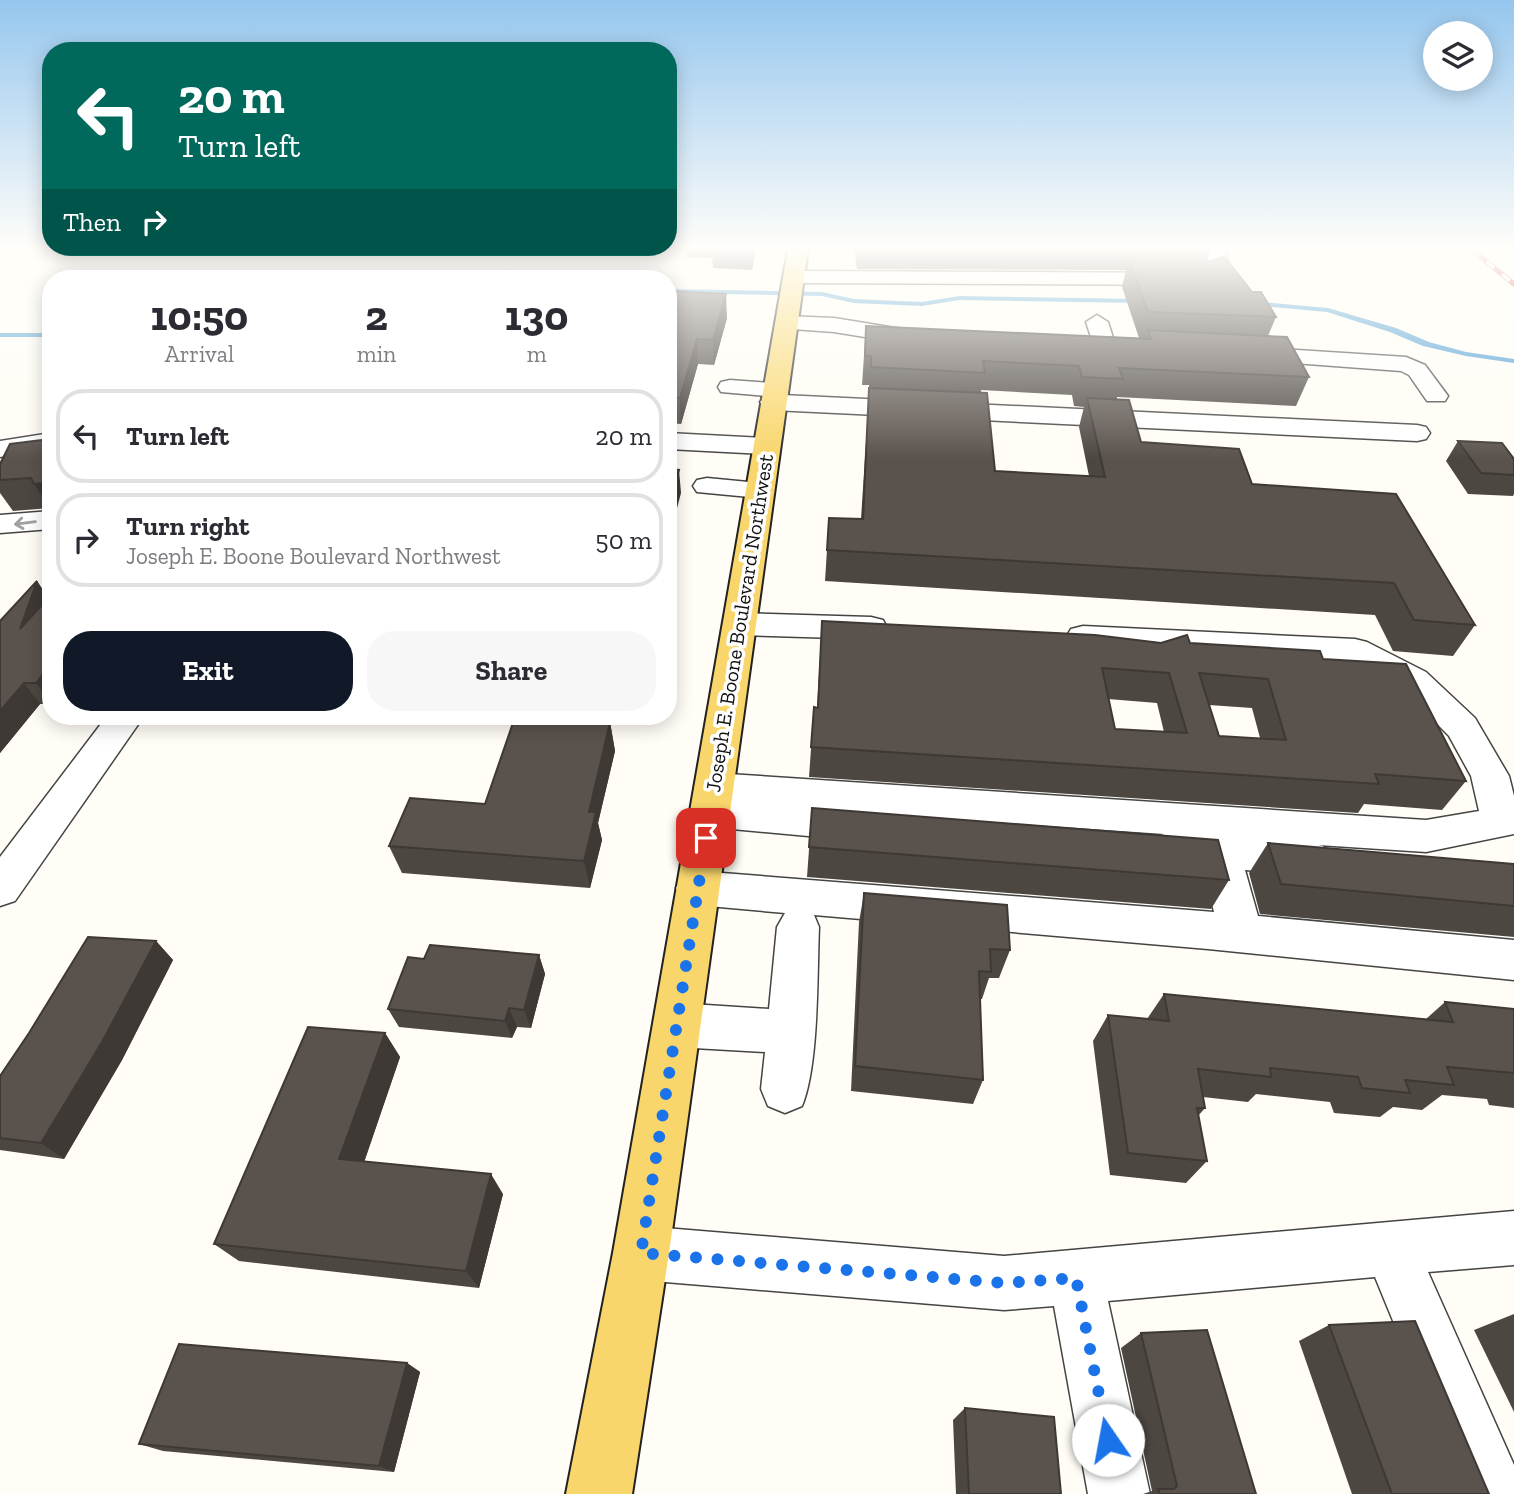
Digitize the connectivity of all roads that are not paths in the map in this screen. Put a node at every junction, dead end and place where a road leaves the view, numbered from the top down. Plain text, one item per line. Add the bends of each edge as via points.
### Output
1 (787, 319) edge
2 (824, 319) edge
3 (879, 319) edge
4 (1097, 322) dead end
5 (834, 325) junction
6 (915, 338) edge
7 (1169, 350) edge
8 (1222, 353) edge
9 (730, 387) dead end
10 (775, 395) junction
11 (1436, 396) dead end
12 (1417, 433) dead end
13 (677, 440) edge
14 (42, 442) edge
15 (766, 446) junction
16 (0, 449) edge
17 (707, 486) dead end
18 (760, 490) junction
19 (42, 521) edge
20 (0, 524) edge
21 (739, 624) junction
22 (898, 629) edge
23 (1050, 636) edge
24 (119, 725) edge
25 (712, 800) junction
26 (1220, 852) junction
27 (1455, 869) edge
28 (0, 888) edge
29 (697, 888) junction
30 (798, 927) dead end
31 (1241, 933) junction
32 (1514, 960) edge
33 (676, 1025) junction
34 (790, 1032) junction
35 (785, 1089) dead end
36 (1514, 1238) edge
37 (1390, 1250) junction
38 (641, 1253) junction
39 (1076, 1278) junction
40 (599, 1494) edge
41 (1119, 1494) edge
42 (1495, 1494) edge

1 - 10 main road, Joseph E. Boone Boulevard Northwest
2 - 5 street
3 - 5 street
4 - 7 street via 1104,347
5 - 6 street
8 - 11 street via 1282,346 1406,364 1417,370
9 - 10 street
10 - 12 street
10 - 15 main road, Joseph E. Boone Boulevard Northwest
13 - 15 street via 718,436
14 - 16 street
15 - 18 main road, Joseph E. Boone Boulevard Northwest
17 - 18 street
18 - 21 main road, Joseph E. Boone Boulevard Northwest
19 -> 20 street
21 - 22 street
21 - 25 main road, Joseph E. Boone Boulevard Northwest
23 - 25 street via 1355,650 1414,680 1462,727 1490,776 1501,823 1426,836
24 - 28 street
25 - 26 street
25 - 29 main road, Joseph E. Boone Boulevard Northwest
26 - 27 street
26 - 31 street
29 - 31 street
29 - 33 main road, Joseph E. Boone Boulevard Northwest
30 - 34 street
31 - 32 street
33 - 34 street
33 - 38 main road, Joseph E. Boone Boulevard Northwest
34 - 35 street
36 - 37 street
37 - 39 street
37 - 42 street
38 - 39 street via 1004,1283
38 - 40 main road, Joseph E. Boone Boulevard Northwest
39 - 41 street

